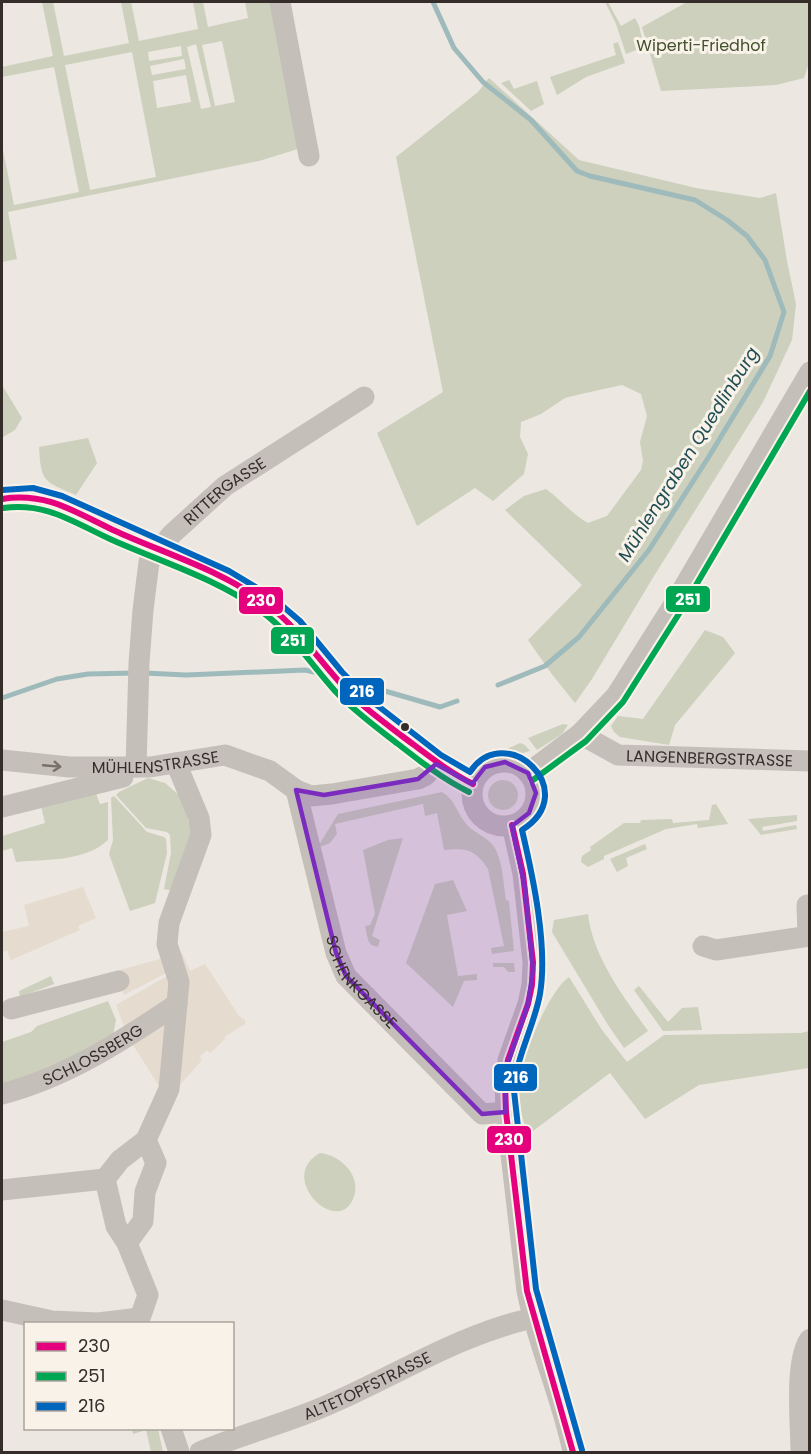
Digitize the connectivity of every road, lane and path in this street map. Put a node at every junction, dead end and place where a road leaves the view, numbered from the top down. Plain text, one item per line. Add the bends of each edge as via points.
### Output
1 (280, 2) edge
2 (309, 156) dead end
3 (810, 372) edge
4 (364, 397) dead end
5 (2, 499) edge
6 (158, 550) junction
7 (580, 734) junction
8 (2, 760) edge
9 (810, 761) edge
10 (176, 763) junction
11 (436, 764) junction
12 (143, 767) junction
13 (528, 773) junction
14 (473, 784) junction
15 (296, 790) junction
16 (2, 807) edge
17 (512, 825) junction
18 (810, 905) edge
19 (809, 936) edge
20 (703, 946) dead end
21 (119, 981) dead end
22 (177, 1004) junction
23 (11, 1009) dead end
24 (2, 1094) edge
25 (506, 1112) junction
26 (146, 1140) junction
27 (105, 1179) junction
28 (2, 1190) edge
29 (127, 1243) junction
30 (2, 1310) edge
31 (533, 1318) junction
32 (141, 1321) edge
33 (75, 1322) edge
34 (120, 1322) edge
35 (810, 1339) edge
36 (172, 1430) edge
37 (179, 1452) edge
38 (200, 1452) edge
39 (573, 1452) edge
40 (801, 1452) edge

1 - 2 street
3 - 7 street via 639,663 616,696
4 - 6 street, RITTERGASSE via 225,486
5 - 6 street via 25,495 43,498
6 - 11 street via 195,564 252,595 286,621 372,714
6 - 12 street, RITTERGASSE via 147,570 138,670
7 - 9 street, LANGENBERGSTRASSE via 618,755
7 - 13 street
8 -> 12 street, MÜHLENSTRASSE via 48,766
10 - 12 street, MÜHLENSTRASSE
10 - 15 street, MÜHLENSTRASSE via 225,755 270,771
10 - 22 street via 199,818 201,835 166,936 179,982
11 - 14 street
11 - 15 street, MÜHLENSTRASSE via 426,775 395,783 324,795 306,795
12 - 16 street via 130,775
13 - 14 street via 516,764 500,762 481,771
13 - 17 street via 535,788 534,804 526,817
14 - 17 street via 471,794 480,816 493,824
15 - 25 street, SCHENKGASSE via 336,953 346,976 482,1114
17 - 25 street via 524,881 533,977 506,1072
18 - 19 street
19 - 20 street via 716,950
21 - 23 street
22 - 24 street, SCHLOSSBERG via 83,1063
22 - 26 street via 168,1089
25 - 31 street
26 - 27 street via 120,1160
26 - 29 street via 156,1164 145,1192 143,1221
27 - 28 street
27 - 29 street via 116,1226
29 - 32 street via 147,1295
30 - 33 street
31 - 38 street, ALTETOPFSTRASSE via 461,1341 329,1405
31 - 39 street
32 - 34 street
35 - 40 street via 800,1362
36 - 37 street

